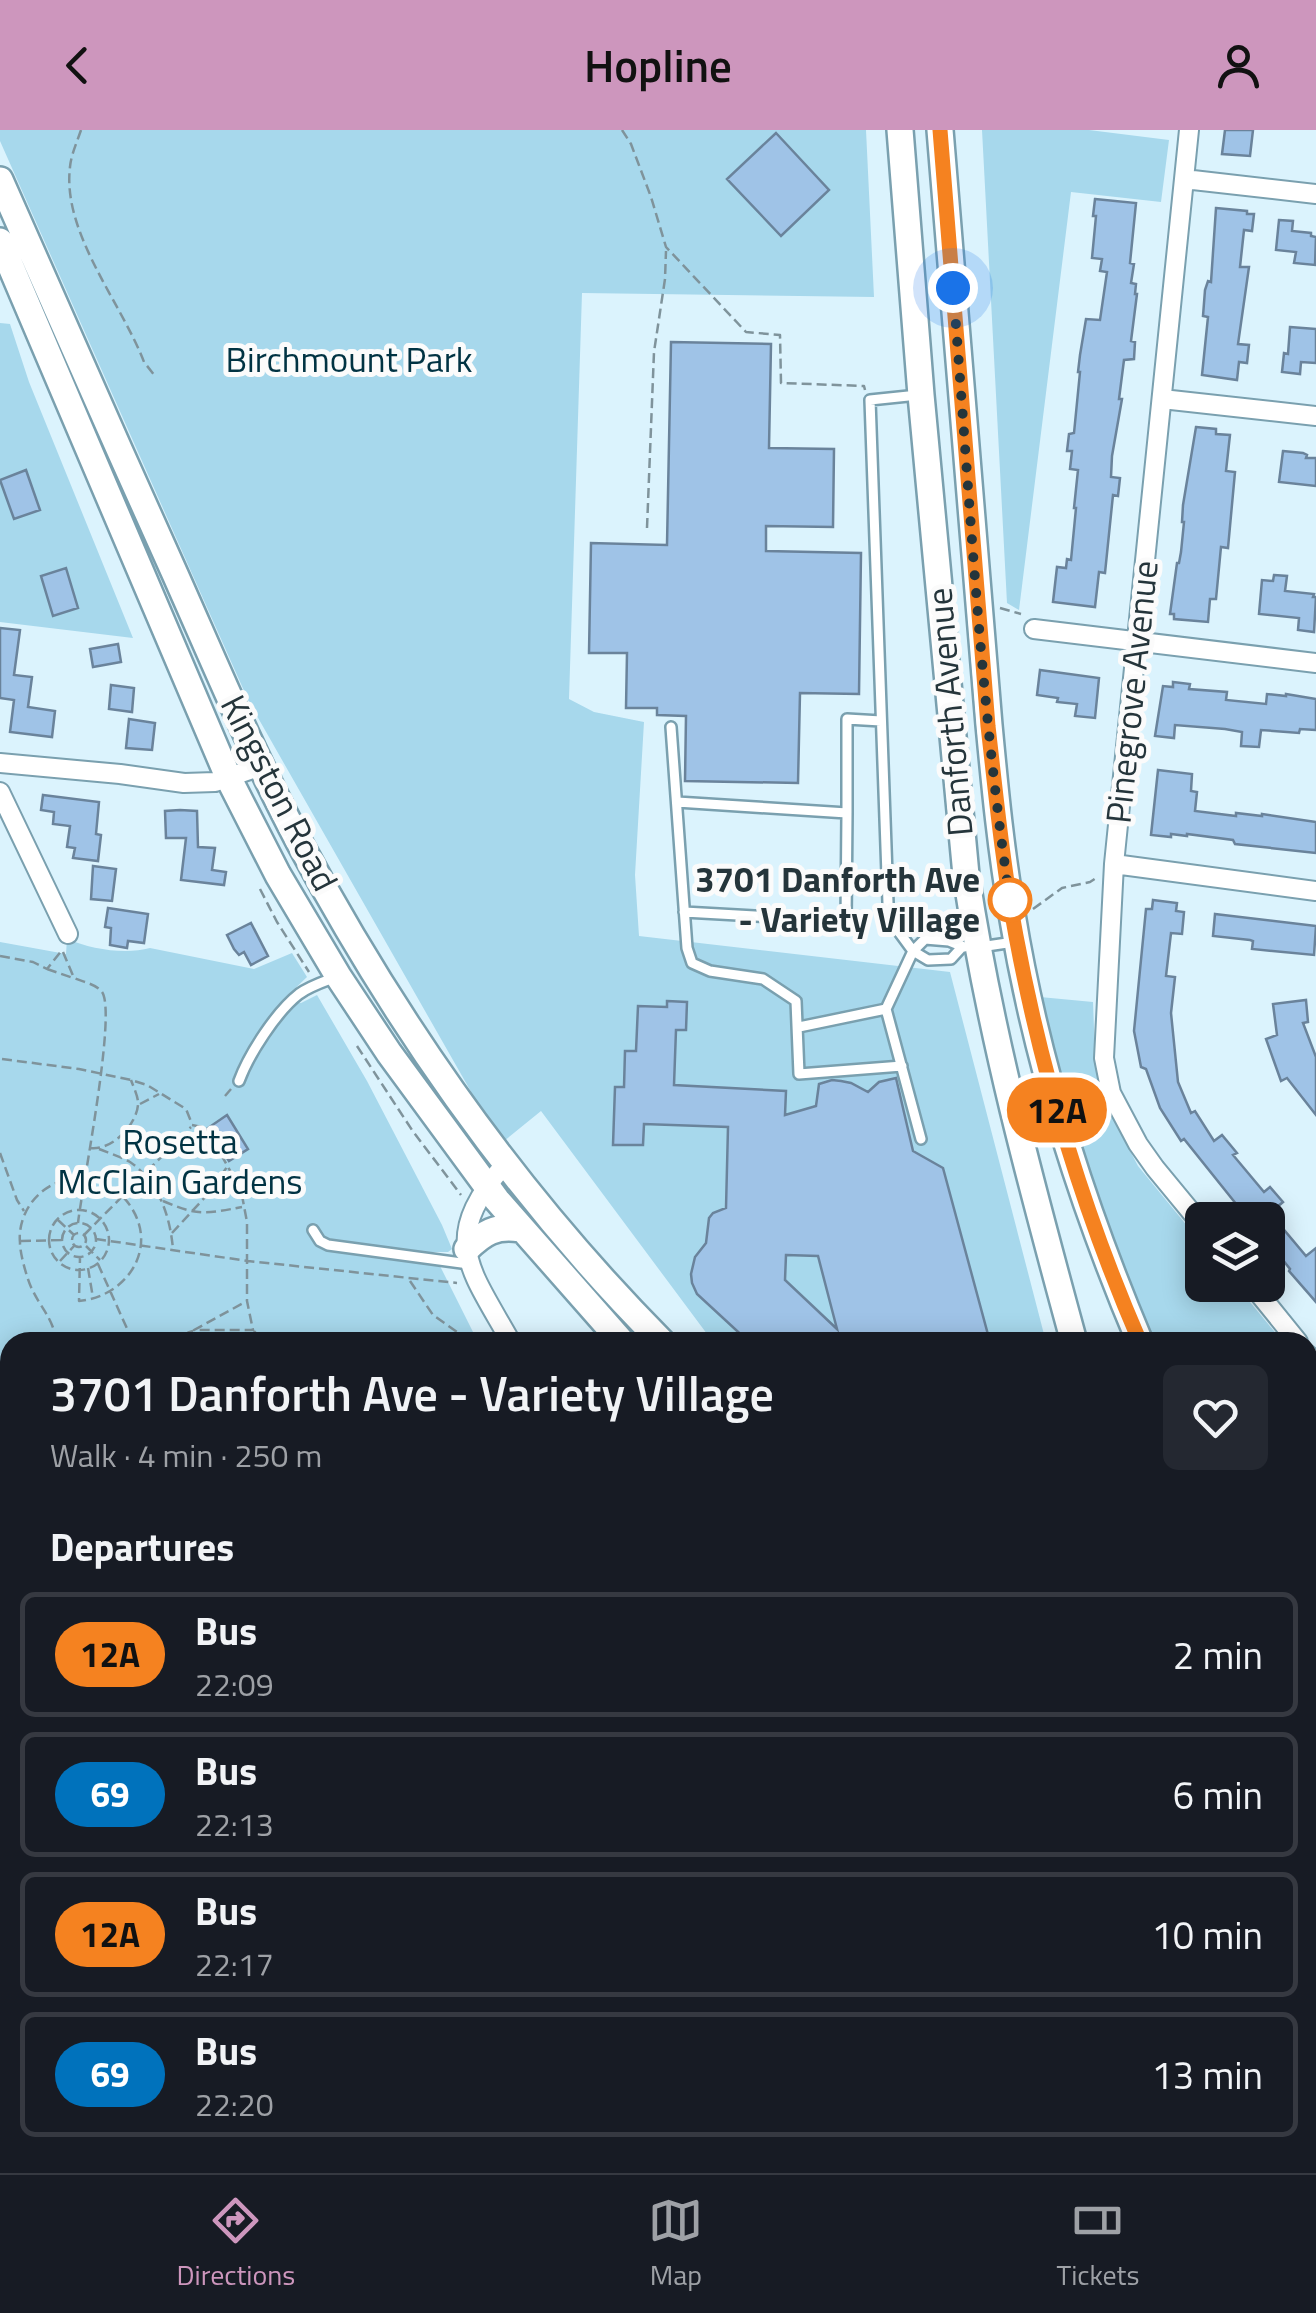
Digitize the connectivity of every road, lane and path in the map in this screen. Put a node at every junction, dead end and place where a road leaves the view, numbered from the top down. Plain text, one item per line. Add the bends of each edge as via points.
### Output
1 (81, 130) edge
2 (622, 130) edge
3 (900, 130) edge
4 (940, 130) edge
5 (1189, 130) edge
6 (1184, 179) junction
7 (0, 180) edge
8 (1316, 194) edge
9 (0, 242) edge
10 (666, 247) junction
11 (155, 376) dead end
12 (921, 395) junction
13 (870, 400) junction
14 (1162, 400) junction
15 (1316, 416) edge
16 (647, 528) dead end
17 (994, 606) dead end
18 (1029, 622) joint
19 (1137, 642) junction
20 (1316, 663) edge
21 (882, 721) junction
22 (672, 727) dead end
23 (0, 763) edge
24 (261, 766) junction
25 (229, 779) junction
26 (0, 792) edge
27 (677, 802) junction
28 (847, 813) junction
29 (1114, 864) junction
30 (1316, 891) edge
31 (684, 912) junction
32 (1027, 912) dead end
33 (68, 934) dead end
34 (1017, 942) junction
35 (970, 947) junction
36 (913, 952) junction
37 (0, 956) edge
38 (46, 969) junction
39 (338, 976) junction
40 (74, 978) junction
41 (886, 1009) junction
42 (798, 1027) junction
43 (1, 1059) edge
44 (902, 1066) junction
45 (100, 1073) junction
46 (132, 1080) junction
47 (239, 1080) dead end
48 (161, 1093) junction
49 (138, 1104) junction
50 (192, 1126) junction
51 (128, 1129) junction
52 (921, 1139) dead end
53 (89, 1148) junction
54 (99, 1149) junction
55 (0, 1153) edge
56 (128, 1161) junction
57 (506, 1164) junction
58 (228, 1166) junction
59 (144, 1175) junction
60 (85, 1177) junction
61 (486, 1185) junction
62 (123, 1196) junction
63 (162, 1201) junction
64 (1185, 1204) edge
65 (244, 1206) junction
66 (80, 1210) junction
67 (25, 1212) junction
68 (191, 1213) junction
69 (57, 1219) junction
70 (100, 1220) junction
71 (78, 1223) junction
72 (66, 1228) junction
73 (91, 1228) junction
74 (520, 1229) junction
75 (313, 1230) dead end
76 (172, 1233) junction
77 (74, 1235) junction
78 (84, 1235) junction
79 (96, 1239) junction
80 (62, 1240) junction
81 (109, 1240) junction
82 (19, 1241) junction
83 (48, 1241) junction
84 (84, 1245) junction
85 (74, 1246) junction
86 (140, 1247) junction
87 (174, 1250) junction
88 (92, 1251) junction
89 (67, 1252) junction
90 (80, 1257) junction
91 (468, 1257) junction
92 (248, 1261) junction
93 (59, 1262) junction
94 (99, 1262) junction
95 (88, 1268) junction
96 (81, 1270) junction
97 (409, 1280) junction
98 (468, 1284) dead end
99 (112, 1292) junction
100 (94, 1300) junction
101 (246, 1300) junction
102 (1266, 1302) edge
103 (194, 1330) junction
104 (253, 1330) joint
105 (55, 1332) edge
106 (129, 1332) edge
107 (188, 1332) edge
108 (457, 1332) edge
109 (506, 1332) edge
110 (613, 1332) edge
111 (653, 1332) edge
112 (1071, 1332) edge
113 (1136, 1332) edge
114 (1290, 1332) edge

1 - 11 path via 70,165 78,227
2 - 10 path
3 - 12 main road, Danforth Avenue
4 - 34 main road, Danforth Avenue via 988,726
5 - 6 street, Pinegrove Avenue
6 - 8 street
6 - 14 street, Pinegrove Avenue
7 - 24 main road, Kingston Road
9 - 25 main road, Kingston Road
10 - 13 path via 746,332 780,335 781,384 864,386
10 - 16 path
12 - 13 lane
12 - 35 main road, Danforth Avenue
13 - 21 lane
14 - 15 street
14 - 19 street, Pinegrove Avenue
17 - 18 path
18 - 19 street
19 - 20 street
19 - 29 street, Pinegrove Avenue
21 - 28 lane via 847,719
21 - 36 lane via 888,903 891,921
22 - 27 lane
23 - 25 street via 184,783
24 - 25 street
24 - 57 main road, Kingston Road via 354,938
25 - 39 main road, Kingston Road
26 - 33 street
27 - 28 lane
27 - 31 lane
28 - 31 lane via 846,921
29 - 30 street
29 - 32 path
29 - 64 street, Pinegrove Avenue via 1104,1058 1110,1093 1146,1156
31 - 42 lane via 692,963 763,979 796,1001
34 - 35 lane
34 - 113 main road, Danforth Avenue via 1072,1161
35 - 36 lane via 952,959 928,960
35 - 36 lane via 925,939
35 - 112 main road, Danforth Avenue
36 - 41 lane
37 - 38 path
38 - 40 path
38 - 40 path via 62,951
39 - 47 lane via 296,996 247,1058
39 - 61 main road, Kingston Road
40 - 45 path via 104,996
41 - 42 lane
41 - 44 lane
42 - 44 lane via 799,1074
43 - 45 path
44 - 52 lane
45 - 46 path
45 - 53 path
46 - 48 path
46 - 49 path
48 - 49 path
48 - 50 path via 188,1110
49 - 51 path
50 - 58 path via 206,1128
50 - 59 path
51 - 54 path
51 - 56 path
53 - 54 path
53 - 60 path
54 - 56 path
55 - 67 path
56 - 59 path
57 - 61 street
57 - 111 main road, Kingston Road
58 - 65 path
58 - 68 path
59 - 62 path
59 - 63 path
60 - 62 path
60 - 66 path
60 - 67 path via 58,1180
61 - 74 main road, Kingston Road
61 - 91 street via 468,1222
62 - 70 path
62 - 86 path via 136,1218
63 - 68 path
63 - 76 path
65 - 68 path
65 - 92 path
66 - 69 path
66 - 70 path
66 - 71 path
67 - 82 path
68 - 76 path
69 - 72 path
69 - 83 path
70 - 73 path
70 - 81 path
71 - 72 path
71 - 73 path
72 - 77 path
72 - 80 path
73 - 78 path
73 - 79 path
74 - 91 main road via 481,1235
74 - 110 main road, Kingston Road
75 - 91 lane via 328,1245
76 - 87 path
77 - 78 path
77 - 85 path
78 - 84 path
79 - 81 path
79 - 88 path
80 - 83 path
80 - 89 path
81 - 86 path
81 - 94 path
82 - 83 path
82 - 105 path via 30,1286
83 - 93 path
84 - 85 path
84 - 88 path
85 - 89 path
86 - 87 path
86 - 99 path via 131,1272
87 - 92 path
88 - 90 path
88 - 94 path
89 - 90 path
89 - 93 path
90 - 96 path
91 - 109 street
92 - 97 path
92 - 101 path
93 - 96 path
94 - 95 path
94 - 99 path
95 - 96 path
95 - 100 path
96 - 100 path via 79,1301
97 - 98 path
97 - 108 path via 433,1315
99 - 100 path
99 - 106 path
101 - 103 path
101 - 104 path
102 - 114 street
103 - 104 path
103 - 107 path

